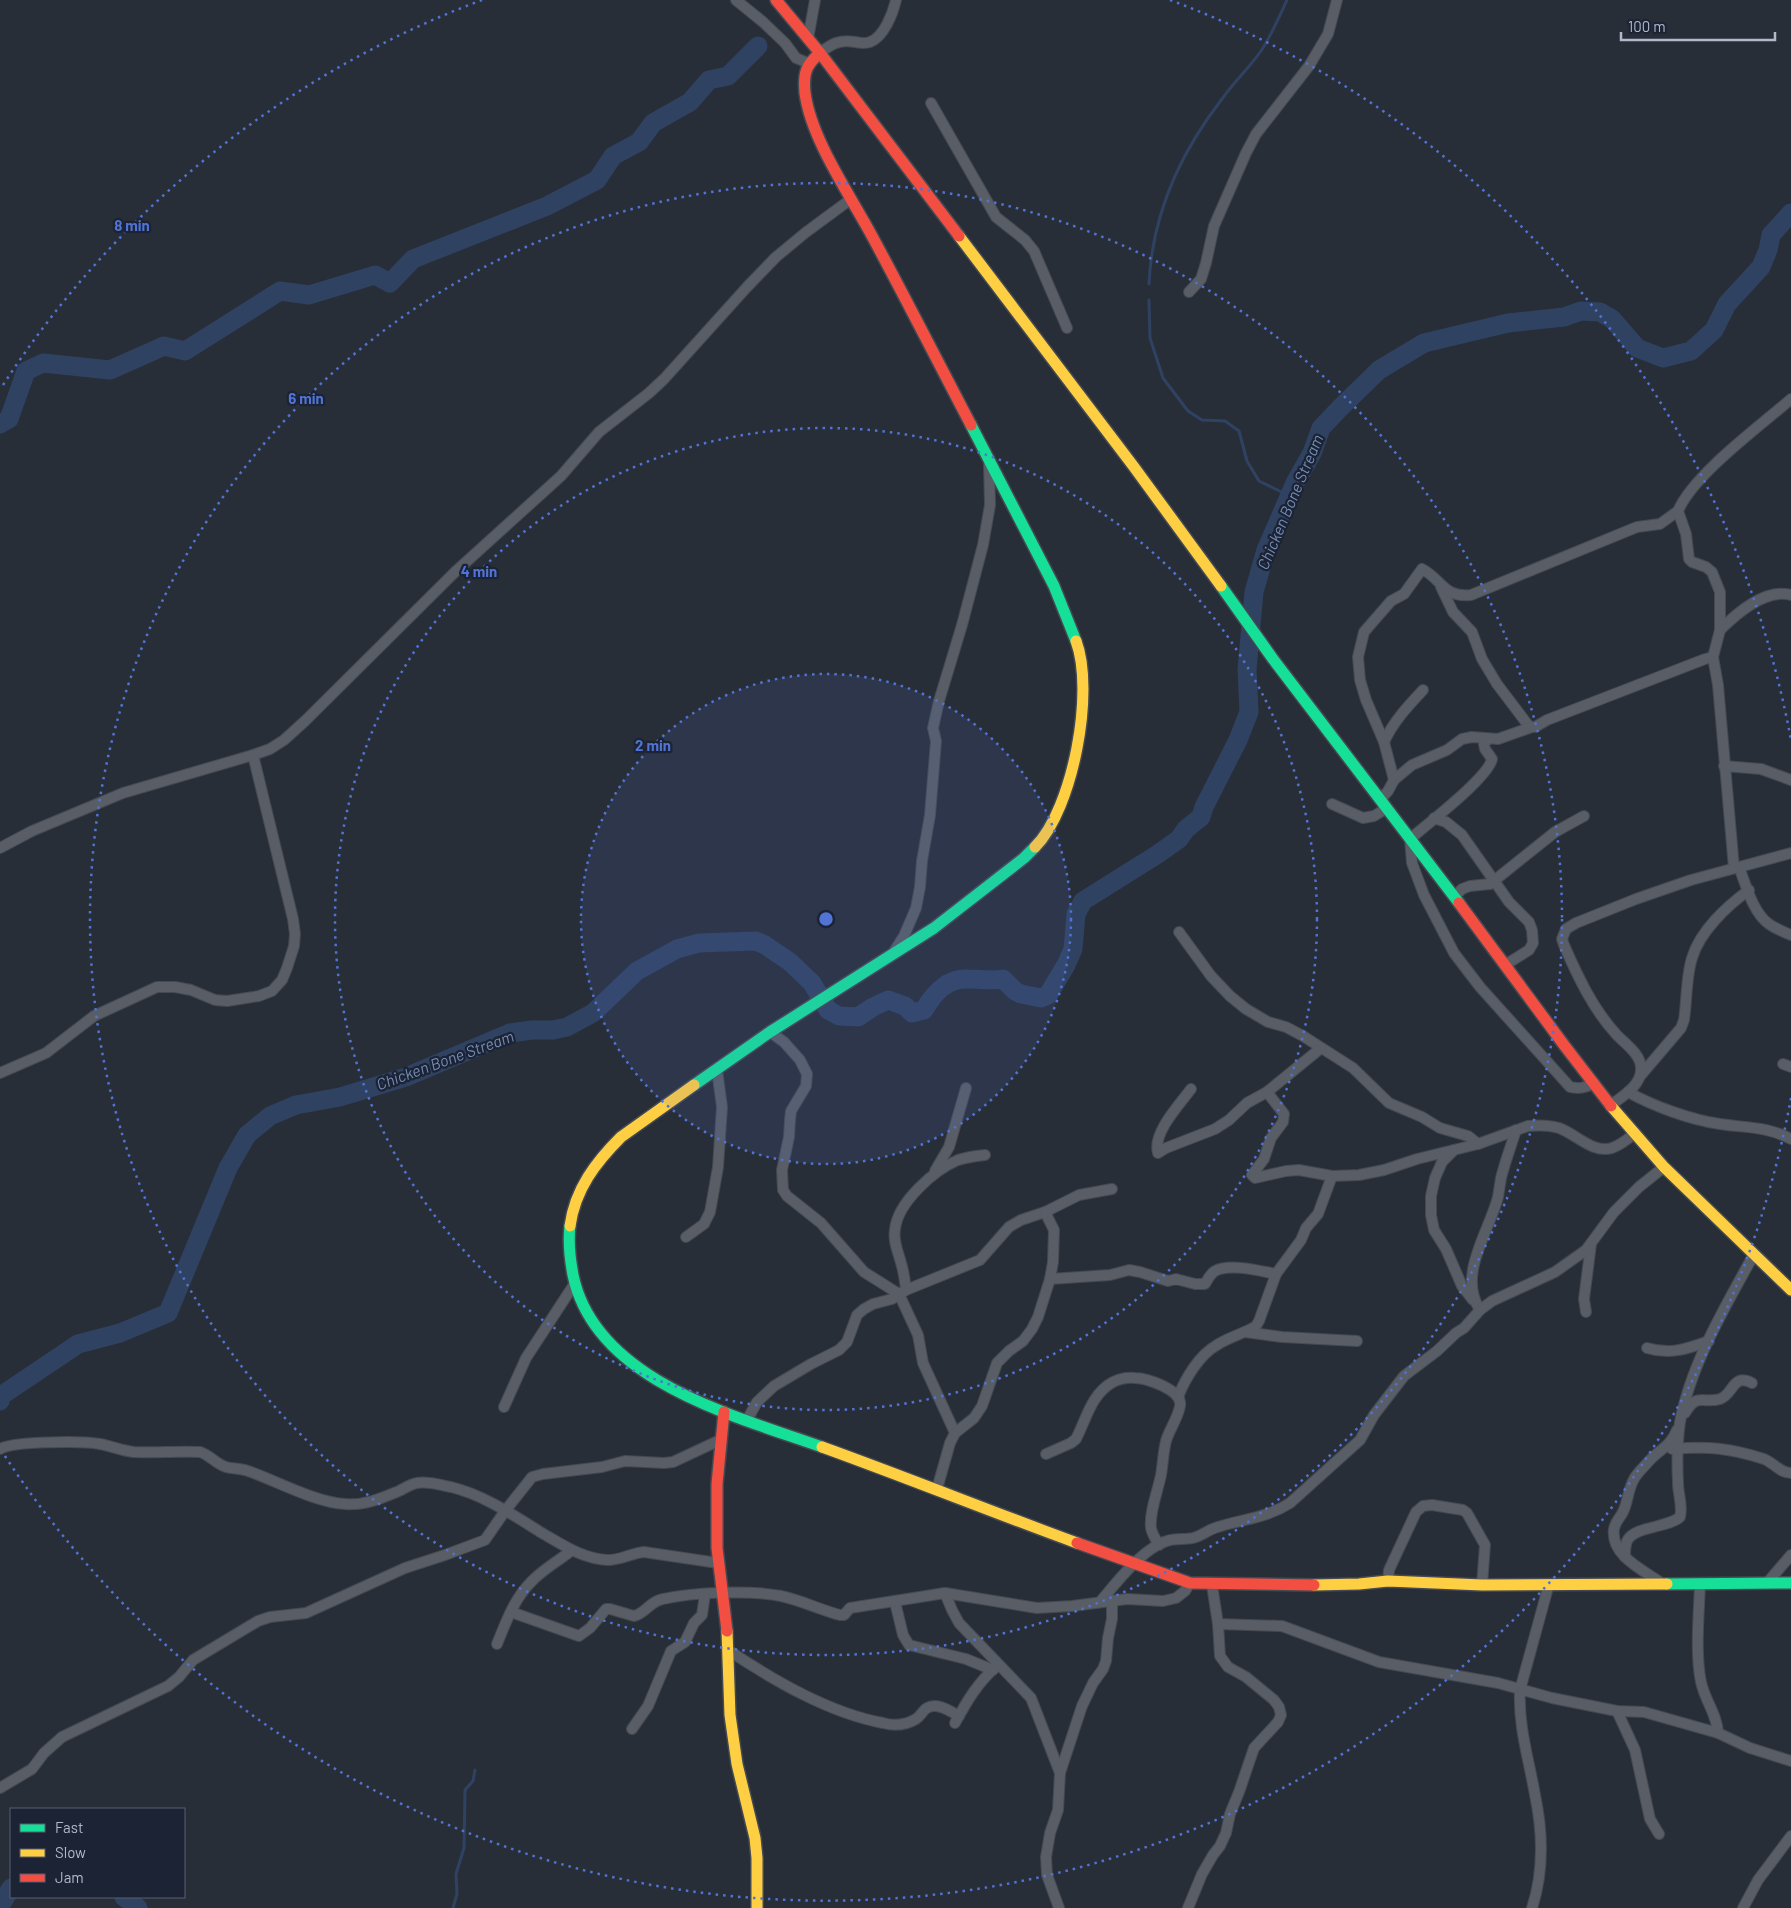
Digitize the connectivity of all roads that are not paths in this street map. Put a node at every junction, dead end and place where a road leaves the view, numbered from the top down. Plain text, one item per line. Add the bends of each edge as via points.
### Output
1 (736, 0) edge
2 (776, 0) edge
3 (815, 0) edge
4 (896, 0) edge
5 (1337, 0) edge
6 (808, 39) junction
7 (820, 54) junction
8 (808, 63) junction
9 (931, 103) dead end
10 (851, 199) junction
11 (1189, 292) dead end
12 (1067, 328) dead end
13 (1791, 399) edge
14 (989, 460) junction
15 (1678, 511) junction
16 (1441, 587) junction
17 (1791, 595) edge
18 (1720, 630) junction
19 (1713, 657) junction
20 (1422, 690) dead end
21 (1532, 727) junction
22 (1488, 739) junction
23 (1384, 742) junction
24 (253, 755) junction
25 (1724, 766) junction
26 (1394, 780) junction
27 (1791, 780) edge
28 (1384, 803) junction
29 (1332, 804) dead end
30 (1584, 816) dead end
31 (1434, 818) junction
32 (1410, 839) junction
33 (0, 848) edge
34 (1791, 853) edge
35 (1736, 868) junction
36 (1495, 880) junction
37 (1748, 890) junction
38 (1454, 897) junction
39 (1179, 932) dead end
40 (1791, 935) edge
41 (890, 958) junction
42 (1505, 965) junction
43 (770, 1032) junction
44 (1321, 1048) junction
45 (717, 1070) junction
46 (0, 1073) edge
47 (1640, 1076) junction
48 (1594, 1083) junction
49 (966, 1088) dead end
50 (1191, 1089) dead end
51 (1266, 1092) junction
52 (1628, 1092) junction
53 (1611, 1105) junction
54 (1516, 1130) junction
55 (1635, 1133) junction
56 (1791, 1139) edge
57 (1478, 1144) junction
58 (1455, 1150) junction
59 (985, 1155) dead end
60 (1664, 1166) junction
61 (1332, 1176) junction
62 (928, 1180) junction
63 (1112, 1189) dead end
64 (1045, 1212) junction
65 (686, 1237) dead end
66 (1591, 1244) junction
67 (1753, 1256) junction
68 (1276, 1274) junction
69 (1050, 1279) junction
70 (575, 1283) junction
71 (1789, 1283) edge
72 (903, 1292) junction
73 (1477, 1306) junction
74 (1586, 1312) dead end
75 (1244, 1332) junction
76 (1357, 1341) dead end
77 (1708, 1341) junction
78 (1647, 1348) dead end
79 (1752, 1383) dead end
80 (1178, 1397) junction
81 (504, 1407) dead end
82 (724, 1412) junction
83 (747, 1420) junction
84 (1680, 1422) junction
85 (955, 1433) junction
86 (720, 1440) junction
87 (1678, 1448) junction
88 (0, 1449) edge
89 (1664, 1450) junction
90 (1046, 1454) dead end
91 (1791, 1473) edge
92 (937, 1489) junction
93 (505, 1511) junction
94 (1159, 1545) junction
95 (572, 1551) junction
96 (1791, 1555) edge
97 (1624, 1557) junction
98 (718, 1563) junction
99 (1134, 1564) junction
100 (1388, 1581) junction
101 (1190, 1583) junction
102 (1767, 1583) junction
103 (1791, 1583) edge
104 (1548, 1584) junction
105 (1663, 1584) junction
106 (1700, 1584) junction
107 (1212, 1585) junction
108 (1482, 1585) junction
109 (724, 1593) junction
110 (705, 1594) junction
111 (945, 1594) junction
112 (1112, 1600) junction
113 (895, 1602) junction
114 (1100, 1602) junction
115 (511, 1612) junction
116 (1218, 1624) junction
117 (497, 1644) dead end
118 (728, 1650) junction
119 (997, 1667) junction
120 (1520, 1690) junction
121 (1618, 1711) junction
122 (632, 1729) dead end
123 (1718, 1733) junction
124 (1791, 1761) edge
125 (1060, 1773) junction
126 (0, 1788) edge
127 (1659, 1834) dead end
128 (1791, 1836) edge
129 (1055, 1897) junction
130 (760, 1907) edge
131 (1059, 1908) edge
132 (1064, 1908) edge
133 (1188, 1908) edge
134 (1532, 1908) edge
135 (1743, 1908) edge

1 - 8 street via 785,43 796,58
2 - 6 main road
3 - 6 street
4 - 7 street via 888,22 872,42 839,41
5 - 11 street via 1328,34 1310,66 1256,134 1246,153 1214,226 1201,279
6 - 7 main road
7 - 8 main road
7 - 28 main road
8 - 10 main road via 805,78 809,116
9 - 12 street via 996,217 1034,251
10 - 14 main road
10 - 24 street via 776,257 649,394 599,432 561,476 455,572 306,721 270,749
13 - 15 street via 1708,471
14 - 41 street via 990,505 983,545 933,728 936,741 930,815 916,908
14 - 41 main road via 1054,586 1078,647 1084,695 1077,744 1064,798 1038,844 978,895
15 - 16 street via 1660,524 1637,527 1471,595 1455,594
15 - 18 street via 1686,534 1689,559 1706,567 1717,580 1721,603
16 - 21 street via 1453,612 1472,632 1496,684
16 - 23 street via 1430,573 1422,569 1404,594 1391,601 1364,632 1358,657 1360,680
17 - 18 street via 1776,593 1764,597
18 - 19 street
19 - 21 street
19 - 25 street
20 - 23 street via 1404,710
21 - 22 street via 1508,737
22 - 26 street via 1462,739 1412,765
22 - 31 street via 1484,744 1492,759 1487,770
23 - 26 street
24 - 33 street via 123,792
24 - 46 street via 295,934 288,968 282,980 272,991 259,996 227,1001 215,1000 191,990 157,987 94,1016 46,1053
25 - 27 street via 1762,769
25 - 35 street
26 - 28 street
28 - 29 street via 1374,816 1363,818
28 - 32 main road
30 - 36 street via 1555,832
31 - 32 street
31 - 36 street via 1455,828
32 - 38 main road
32 - 48 street via 1412,863 1424,895 1454,953 1480,987 1570,1087 1578,1089
34 - 35 street
35 - 37 street
35 - 47 street via 1636,898 1576,923 1563,934 1564,945 1583,987 1605,1021 1638,1058
36 - 38 street via 1487,886 1475,884 1462,889
36 - 42 street via 1509,902 1529,922 1533,936 1529,950
37 - 40 street via 1762,918
37 - 47 street via 1724,910 1699,942 1691,960 1682,1028
38 - 42 main road
39 - 44 street via 1230,996 1268,1022 1286,1027
41 - 43 main road
42 - 48 main road
43 - 45 main road
43 - 72 street via 800,1060 807,1074 806,1086 791,1112 782,1170 786,1196 821,1223 864,1272
44 - 51 street
44 - 57 street via 1353,1068 1389,1103 1440,1128 1468,1136
45 - 65 street via 722,1107 717,1176 710,1212 704,1224
45 - 70 main road via 622,1137 587,1176 577,1196 569,1235
47 - 52 street
48 - 53 main road
49 - 62 street via 949,1147
50 - 51 street via 1164,1126 1157,1143 1158,1153 1215,1129
51 - 61 street via 1284,1114 1283,1122 1274,1132 1253,1177 1299,1170
52 - 53 street
52 - 56 street via 1660,1108 1692,1118 1767,1129
53 - 55 main road
54 - 55 street via 1536,1125 1558,1128 1601,1149 1620,1145
54 - 57 street
54 - 73 street via 1498,1197 1478,1251 1472,1285
55 - 60 main road
57 - 58 street
58 - 61 street via 1384,1170
58 - 73 street via 1442,1162 1435,1178 1431,1215 1434,1230 1462,1286
59 - 62 street via 958,1160
60 - 66 street via 1614,1212
60 - 67 main road
61 - 68 street via 1318,1214
62 - 72 street via 906,1203 894,1229 896,1249 902,1264
63 - 64 street via 1079,1195
64 - 69 street via 1054,1230
64 - 72 street via 1012,1225 980,1260
66 - 73 street via 1555,1272
66 - 74 street via 1584,1299
67 - 71 main road
67 - 77 street
68 - 69 street via 1249,1268 1222,1268 1214,1272 1205,1284 1176,1279 1168,1281 1129,1270 1110,1275
68 - 75 street via 1259,1321
69 - 85 street via 1032,1328 1023,1341 997,1363 982,1406 974,1418
70 - 81 street via 526,1358
70 - 82 main road via 593,1322 618,1351 678,1392
72 - 83 street via 864,1309 857,1315 847,1342 839,1350 774,1386 757,1402
72 - 85 street via 926,1370
73 - 94 street via 1464,1328 1404,1376 1374,1415 1360,1440 1290,1503 1266,1515 1215,1527 1195,1538 1166,1541
75 - 76 street
75 - 80 street via 1208,1352
77 - 78 street via 1673,1352
77 - 84 street
79 - 84 street via 1737,1382 1720,1399 1697,1400 1690,1404
80 - 90 street via 1164,1386 1144,1378 1121,1379 1103,1389 1076,1439
80 - 94 street via 1180,1406 1166,1440 1151,1521 1152,1532
82 - 83 main road
82 - 86 main road
83 - 92 main road
84 - 87 street
84 - 89 street
85 - 92 street
86 - 93 street via 673,1462 625,1461 532,1477
86 - 98 main road via 716,1521
87 - 89 street
87 - 91 street via 1718,1447 1737,1451 1766,1460
87 - 97 street via 1680,1517 1634,1534 1627,1540
88 - 93 street via 35,1443 99,1443 132,1452 200,1452 226,1467 246,1470 332,1503 358,1504 383,1498 416,1483 452,1488 486,1500
89 - 97 street via 1653,1457 1634,1479 1623,1513 1617,1521 1614,1537
92 - 99 main road
93 - 95 street
93 - 126 street via 485,1540 405,1568 310,1611 258,1622 192,1660 168,1686 62,1737 32,1769
94 - 99 street
95 - 98 street via 609,1560 644,1552
95 - 115 street via 532,1581
96 - 102 street
97 - 105 street
98 - 109 main road
99 - 101 main road
99 - 114 street
100 - 107 main road
100 - 108 main road
100 - 108 street via 1416,1512 1423,1506 1432,1506 1463,1510 1470,1517 1485,1545
101 - 107 main road
101 - 112 street via 1176,1598 1164,1601
102 - 103 main road
102 - 106 main road
104 - 105 main road
104 - 108 main road
104 - 120 street
105 - 106 main road
106 - 123 street via 1700,1680 1717,1720
107 - 116 street
109 - 110 street
109 - 113 street via 782,1596 840,1616 850,1608
109 - 118 main road
110 - 115 street via 654,1601 644,1612 634,1616 606,1609 579,1636
110 - 122 street via 702,1615 694,1623 685,1642 672,1652 648,1706
111 - 113 street
111 - 114 street via 1037,1608
111 - 119 street via 959,1623
112 - 114 street
112 - 125 street via 1106,1661 1082,1706
113 - 119 street via 903,1635 909,1645
115 - 117 street
116 - 120 street via 1282,1626 1379,1662
116 - 133 street via 1223,1662 1260,1687 1274,1700 1281,1715 1254,1748 1226,1833 1202,1874
118 - 119 street via 766,1675 809,1697 838,1709 898,1725 918,1718 926,1708 935,1706 949,1710 957,1719 971,1694
118 - 130 main road via 730,1715 737,1764 755,1838
119 - 125 street via 1031,1698
120 - 121 street
120 - 134 street via 1524,1744 1539,1815 1542,1852
121 - 123 street via 1644,1712
121 - 127 street via 1635,1750 1650,1819
123 - 124 street via 1750,1748
125 - 129 street via 1058,1810 1046,1857 1047,1875
128 - 135 street via 1758,1880
129 - 131 street
129 - 132 street

